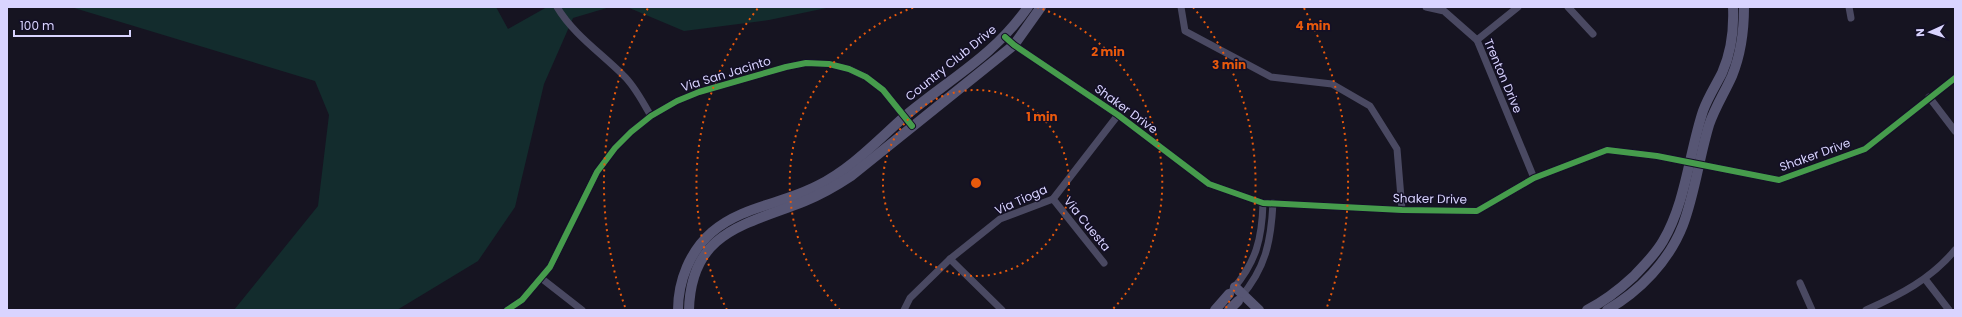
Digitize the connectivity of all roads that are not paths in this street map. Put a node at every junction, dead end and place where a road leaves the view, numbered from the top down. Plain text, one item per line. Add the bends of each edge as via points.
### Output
1 (557, 7) edge
2 (1028, 7) edge
3 (1041, 7) edge
4 (1181, 7) edge
5 (1426, 7) edge
6 (1518, 7) edge
7 (1568, 7) edge
8 (1733, 7) edge
9 (1744, 7) edge
10 (1849, 7) edge
11 (1851, 18) dead end
12 (1593, 34) dead end
13 (1005, 36) junction
14 (1477, 40) junction
15 (1014, 45) junction
16 (1955, 78) edge
17 (1929, 98) junction
18 (651, 116) junction
19 (1118, 116) junction
20 (904, 117) junction
21 (912, 126) junction
22 (1955, 131) edge
23 (1694, 164) junction
24 (1534, 178) junction
25 (1053, 200) junction
26 (1263, 203) junction
27 (1273, 204) junction
28 (1402, 210) junction
29 (1955, 250) edge
30 (950, 260) junction
31 (1104, 263) dead end
32 (541, 278) junction
33 (1925, 279) junction
34 (1800, 283) dead end
35 (1241, 297) junction
36 (1228, 298) edge
37 (507, 310) edge
38 (582, 310) edge
39 (678, 310) edge
40 (689, 310) edge
41 (904, 310) edge
42 (1002, 310) edge
43 (1215, 310) edge
44 (1229, 310) edge
45 (1259, 310) edge
46 (1587, 310) edge
47 (1607, 310) edge
48 (1812, 310) edge
49 (1866, 310) edge
50 (1949, 310) edge

1 - 18 street via 579,34 625,77
2 - 13 street, Country Club Drive
3 - 15 street, Country Club Drive
4 - 28 street via 1185,31 1271,77 1332,84 1370,106 1397,149
5 - 14 street, Trenton Drive via 1444,11
6 - 14 street
7 - 12 street
8 - 23 street via 1732,35 1727,59 1704,108
9 - 23 street via 1743,35 1737,62
10 - 11 street
13 - 15 street, Shaker Drive
13 - 20 street, Country Club Drive
14 - 24 street, Trenton Drive
15 - 19 street, Shaker Drive
15 - 21 street, Country Club Drive
16 - 17 street, Shaker Drive
17 - 22 street
17 - 23 street, Shaker Drive via 1865,149 1779,180
18 - 20 street, Via San Jacinto via 699,92 806,63 830,64 866,77 883,90
18 - 32 street, Via San Jacinto via 615,148 597,172 557,254
19 - 25 street, Via Tioga
19 - 26 street, Shaker Drive via 1209,184
20 - 21 street, Via San Jacinto
20 - 39 street, Country Club Drive via 877,144 830,179 751,210 712,231 692,256 682,278
21 - 40 street, Country Club Drive via 851,176 829,190 726,233 705,254 696,269 691,285
23 - 24 street, Shaker Drive via 1657,156 1607,150
23 - 46 street via 1663,242 1646,264 1623,286
23 - 47 street via 1683,225 1672,246 1653,273
24 - 28 street, Shaker Drive via 1476,211
25 - 30 street, Via Tioga via 1000,219
25 - 31 street, Via Cuesta
26 - 27 street, Shaker Drive
26 - 36 street via 1258,246 1250,265
27 - 28 street, Shaker Drive
27 - 35 street via 1268,248 1258,275
29 - 33 street
30 - 41 street, Via Tioga via 910,298
30 - 42 street
32 - 37 street, Via San Jacinto via 522,300
32 - 38 street
33 - 49 street
33 - 50 street
34 - 48 street
35 - 36 street
35 - 44 street
35 - 45 street
36 - 43 street

